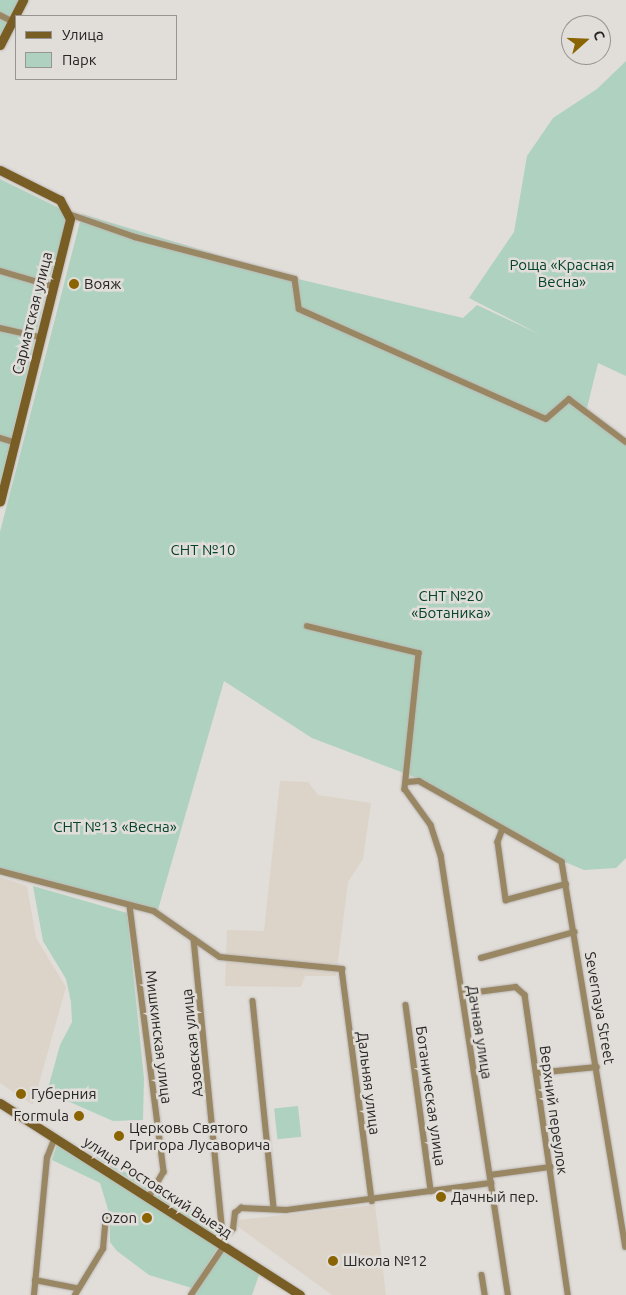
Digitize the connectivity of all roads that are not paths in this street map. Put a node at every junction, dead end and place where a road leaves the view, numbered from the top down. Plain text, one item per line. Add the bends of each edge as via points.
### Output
1 (23, 0) edge
2 (0, 15) edge
3 (15, 15) edge
4 (15, 15) edge
5 (12, 21) junction
6 (0, 45) edge
7 (0, 170) edge
8 (69, 214) junction
9 (0, 271) edge
10 (52, 286) junction
11 (0, 328) edge
12 (40, 337) junction
13 (0, 438) edge
14 (14, 442) junction
15 (626, 442) edge
16 (0, 501) edge
17 (307, 626) dead end
18 (407, 782) junction
19 (503, 829) junction
20 (0, 871) edge
21 (566, 884) junction
22 (130, 906) junction
23 (574, 932) junction
24 (194, 940) junction
25 (481, 958) dead end
26 (462, 994) junction
27 (253, 1000) dead end
28 (406, 1005) dead end
29 (597, 1067) junction
30 (536, 1073) junction
31 (0, 1103) edge
32 (55, 1137) junction
33 (550, 1167) junction
34 (490, 1175) junction
35 (491, 1183) junction
36 (432, 1191) junction
37 (149, 1198) junction
38 (372, 1201) junction
39 (274, 1207) junction
40 (106, 1216) dead end
41 (222, 1241) junction
42 (626, 1247) edge
43 (482, 1275) dead end
44 (34, 1280) junction
45 (75, 1292) edge
46 (34, 1295) edge
47 (191, 1295) edge
48 (300, 1295) edge
49 (484, 1295) edge
50 (508, 1295) edge
51 (568, 1295) edge

1 - 3 main road
2 - 5 street
4 - 5 main road
5 - 6 main road
7 - 8 main road via 56,197
8 - 10 main road, Сарматская улица
8 - 15 street via 135,237 295,280 300,308 546,419 570,399
9 - 10 street
10 - 12 main road, Сарматская улица
11 - 12 street
12 - 14 main road, Сарматская улица
13 - 14 street
14 - 16 main road, Сарматская улица
17 - 18 street via 419,653
18 - 19 street via 419,781
18 - 26 street, Дачная улица via 405,789 431,824 441,855
19 - 21 street, Severnaya Street via 562,862
19 - 21 street via 498,842 506,900
20 - 22 street
21 - 23 street, Severnaya Street
22 - 24 street via 154,911
22 - 37 street, Мишкинская улица via 164,1172
23 - 25 street
23 - 29 street, Severnaya Street
24 - 38 street, Дальняя улица via 220,957 342,969
24 - 41 street, Азовская улица
26 - 30 street, Верхний переулок via 509,986 520,989 528,1004
26 - 34 street, Дачная улица
27 - 39 street
28 - 36 street, Ботаническая улица
29 - 30 street
29 - 42 street, Severnaya Street
30 - 33 street, Верхний переулок
31 - 32 main road, улица Ростовский Выезд
32 - 37 main road, улица Ростовский Выезд
32 - 44 street via 47,1158
33 - 34 street
33 - 51 street, Верхний переулок
34 - 35 street, Дачная улица
35 - 36 street
35 - 50 street, Дачная улица
36 - 38 street
37 - 41 main road, улица Ростовский Выезд
38 - 39 street via 286,1210
39 - 41 street via 241,1208 235,1213 233,1229
40 - 45 street via 103,1249
41 - 47 street
41 - 48 main road, улица Ростовский Выезд
43 - 49 street
44 - 45 street
44 - 46 street

